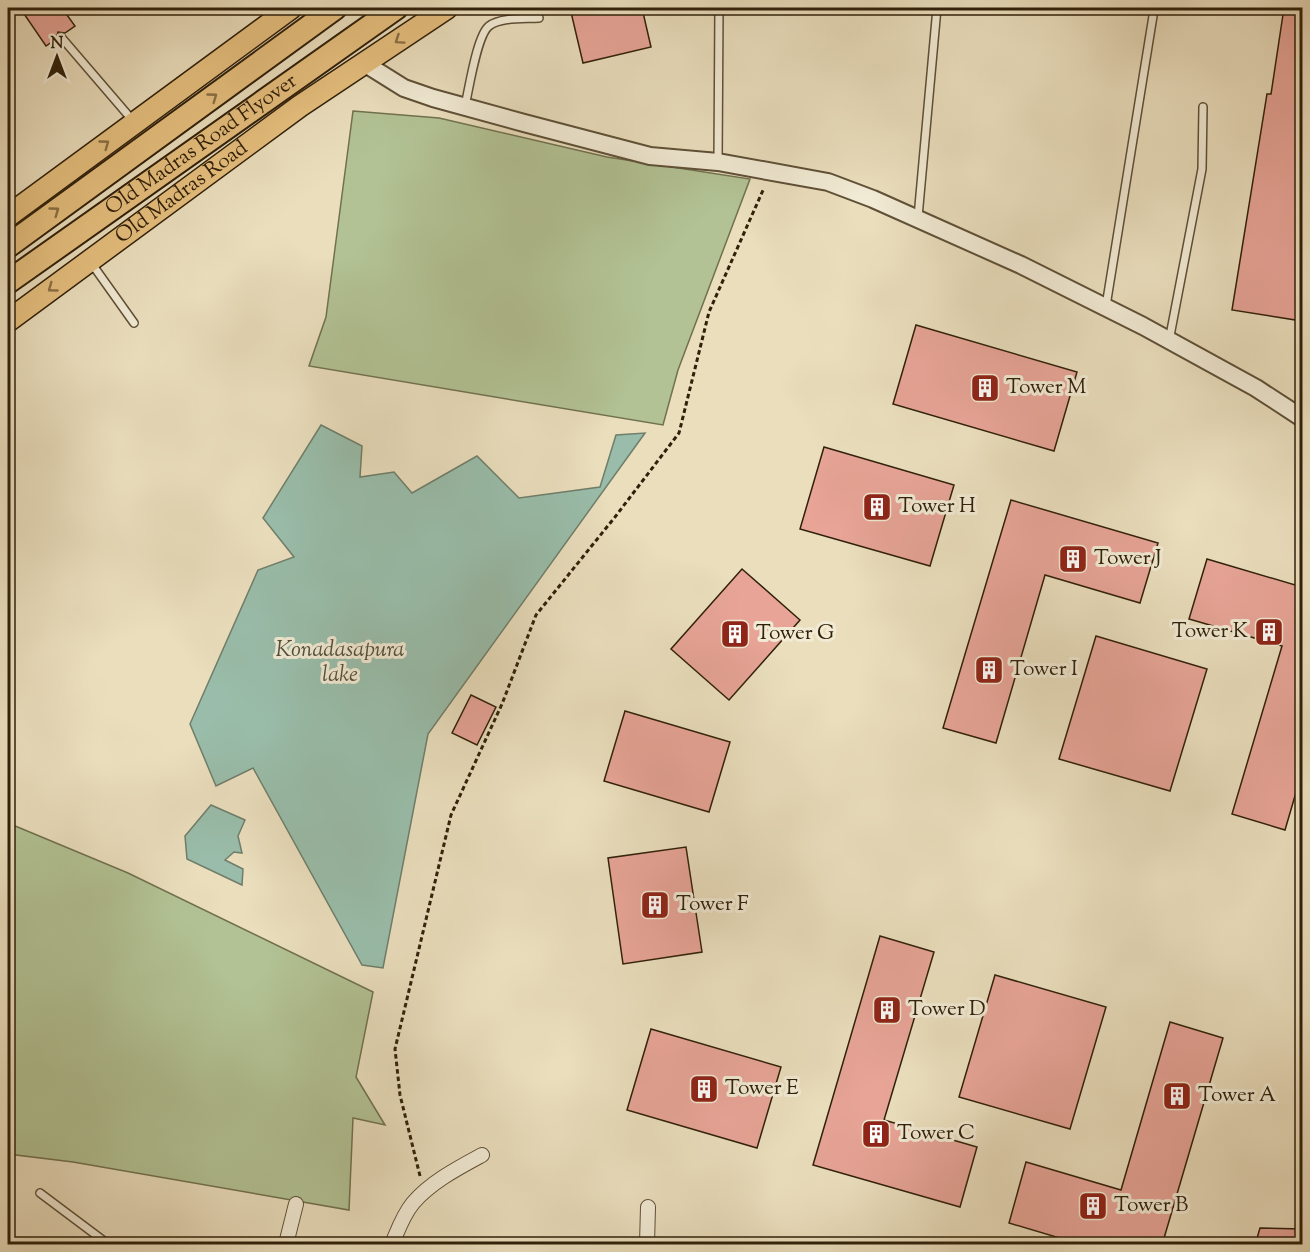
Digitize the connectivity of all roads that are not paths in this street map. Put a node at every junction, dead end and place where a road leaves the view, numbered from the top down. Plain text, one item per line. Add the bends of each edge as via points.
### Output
1 (396, 8) edge
2 (447, 8) edge
3 (719, 8) edge
4 (937, 8) edge
5 (285, 9) edge
6 (326, 15) edge
7 (1153, 16) dead end
8 (539, 18) dead end
9 (61, 37) dead end
10 (364, 63) junction
11 (465, 107) junction
12 (1203, 107) dead end
13 (134, 123) junction
14 (718, 162) junction
15 (8, 216) edge
16 (918, 219) junction
17 (8, 246) edge
18 (90, 261) junction
19 (8, 282) edge
20 (1106, 307) junction
21 (8, 321) edge
22 (134, 322) dead end
23 (1169, 340) junction
24 (1302, 418) edge
25 (482, 1155) dead end
26 (40, 1193) dead end
27 (296, 1204) dead end
28 (648, 1207) dead end
29 (108, 1245) edge
30 (286, 1245) edge
31 (392, 1245) edge
32 (647, 1245) edge

1 - 19 highway, Old Madras Road Flyover
2 -> 10 main road, Old Madras Road
3 - 14 lane
4 - 16 lane
5 - 13 main road
17 -> 6 highway, Old Madras Road Flyover
7 - 20 lane
8 - 11 lane via 500,21 488,26 481,36
9 - 13 lane
10 - 11 street via 404,88
10 - 18 main road, Old Madras Road
11 - 14 street via 650,156
12 - 23 lane via 1202,169
15 -> 13 main road
14 - 16 street via 828,182
16 - 20 street
18 -> 21 main road, Old Madras Road
18 - 22 lane
20 - 23 street
23 - 24 street
25 - 31 street via 424,1192 403,1218
26 - 29 lane
27 - 30 street
28 - 32 street

